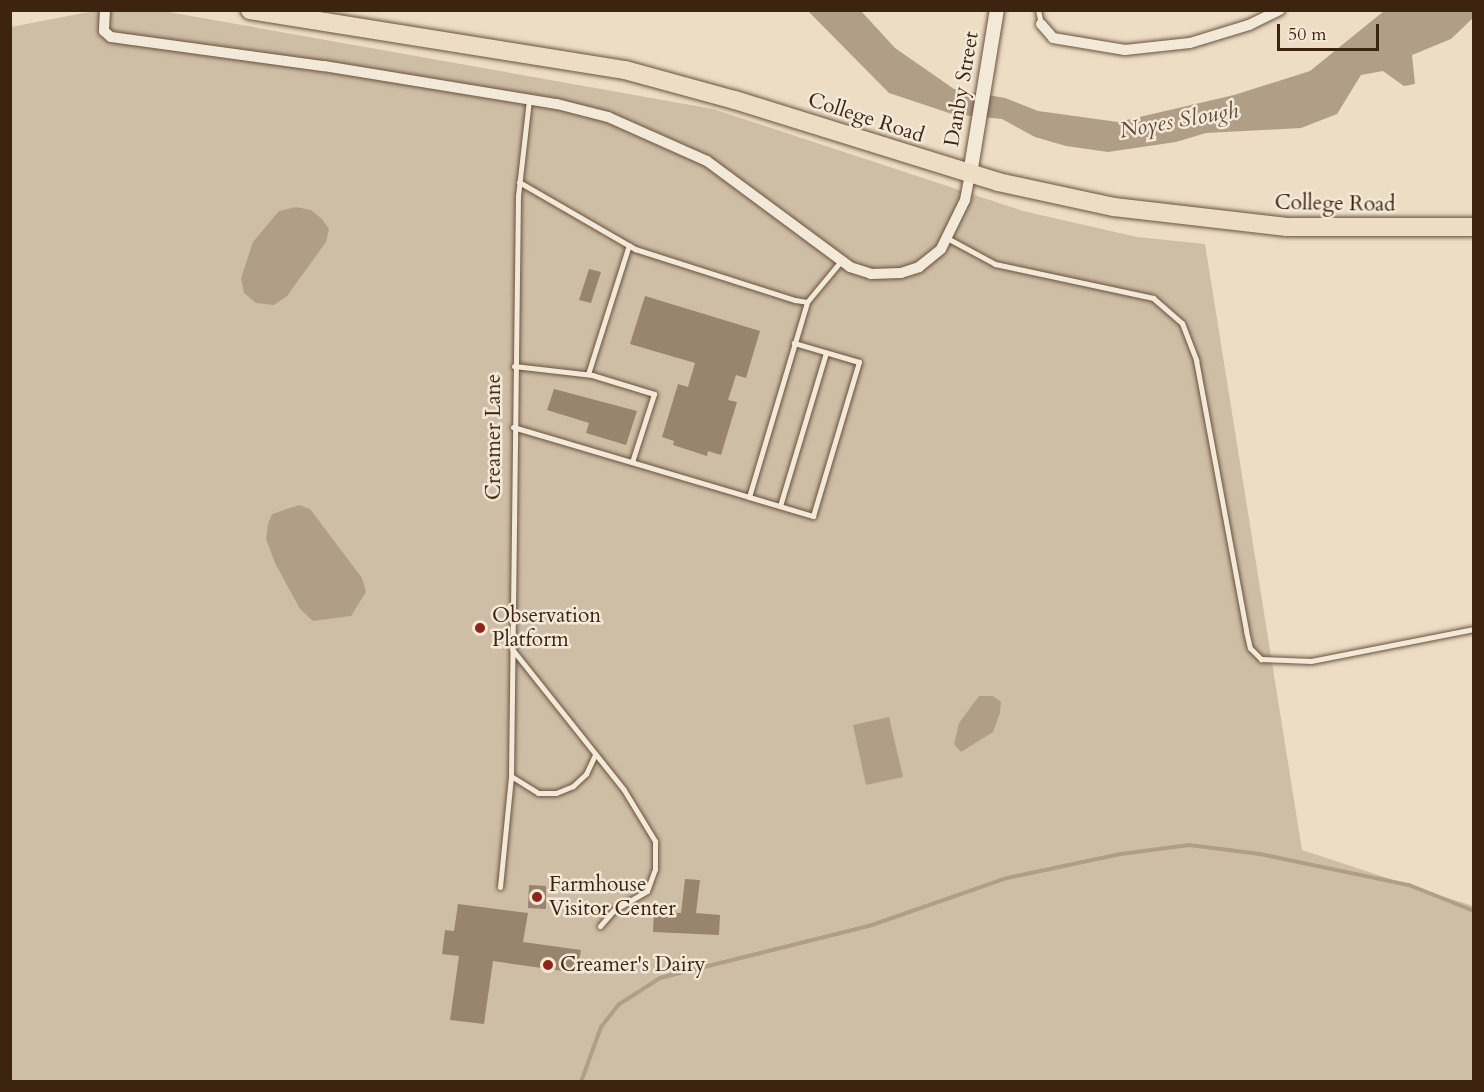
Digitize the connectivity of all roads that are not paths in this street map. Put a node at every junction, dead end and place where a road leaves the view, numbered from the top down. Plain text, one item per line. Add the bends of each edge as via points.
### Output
1 (105, 10) edge
2 (250, 10) edge
3 (997, 10) edge
4 (1038, 10) edge
5 (1280, 10) edge
6 (1041, 24) joint
7 (529, 100) junction
8 (970, 174) junction
9 (519, 182) junction
10 (1473, 227) edge
11 (947, 238) junction
12 (629, 245) junction
13 (841, 260) junction
14 (807, 302) junction
15 (794, 343) junction
16 (826, 353) junction
17 (514, 366) junction
18 (588, 374) junction
19 (513, 427) junction
20 (632, 462) junction
21 (749, 497) junction
22 (780, 506) junction
23 (1473, 628) edge
24 (512, 649) junction
25 (595, 755) junction
26 (511, 776) junction
27 (500, 886) dead end
28 (600, 926) dead end

1 - 7 street via 104,31 111,37 324,66
2 - 8 main road, College Road via 625,70 735,100
3 - 8 street, Danby Street
4 - 6 lane
5 - 6 street via 1249,25 1190,43 1125,50 1053,38
7 - 9 lane, Creamer Lane
7 - 13 street via 608,117 707,161
8 - 10 main road, College Road via 1070,199 1182,218 1287,227
8 - 11 street via 965,200
9 - 12 lane
9 - 17 lane, Creamer Lane
11 - 13 street via 929,260 901,273 871,274
11 - 23 lane via 994,264 1153,298 1182,323 1196,360 1246,631 1250,648 1261,659 1311,661
12 - 14 lane
12 - 18 lane
13 - 14 lane
14 - 15 lane
15 - 16 lane
15 - 21 lane
16 - 22 lane
16 - 22 lane via 859,362 813,516
17 - 18 lane
17 - 19 lane, Creamer Lane
18 - 20 lane via 654,393
19 - 20 lane
19 - 24 lane, Creamer Lane
20 - 21 lane
21 - 22 lane
24 - 25 lane
24 - 26 lane, Creamer Lane
25 - 26 lane via 586,774 573,786 556,793 538,794
25 - 28 lane via 624,790 655,841 655,869 647,891 613,911
26 - 27 lane, Creamer Lane

